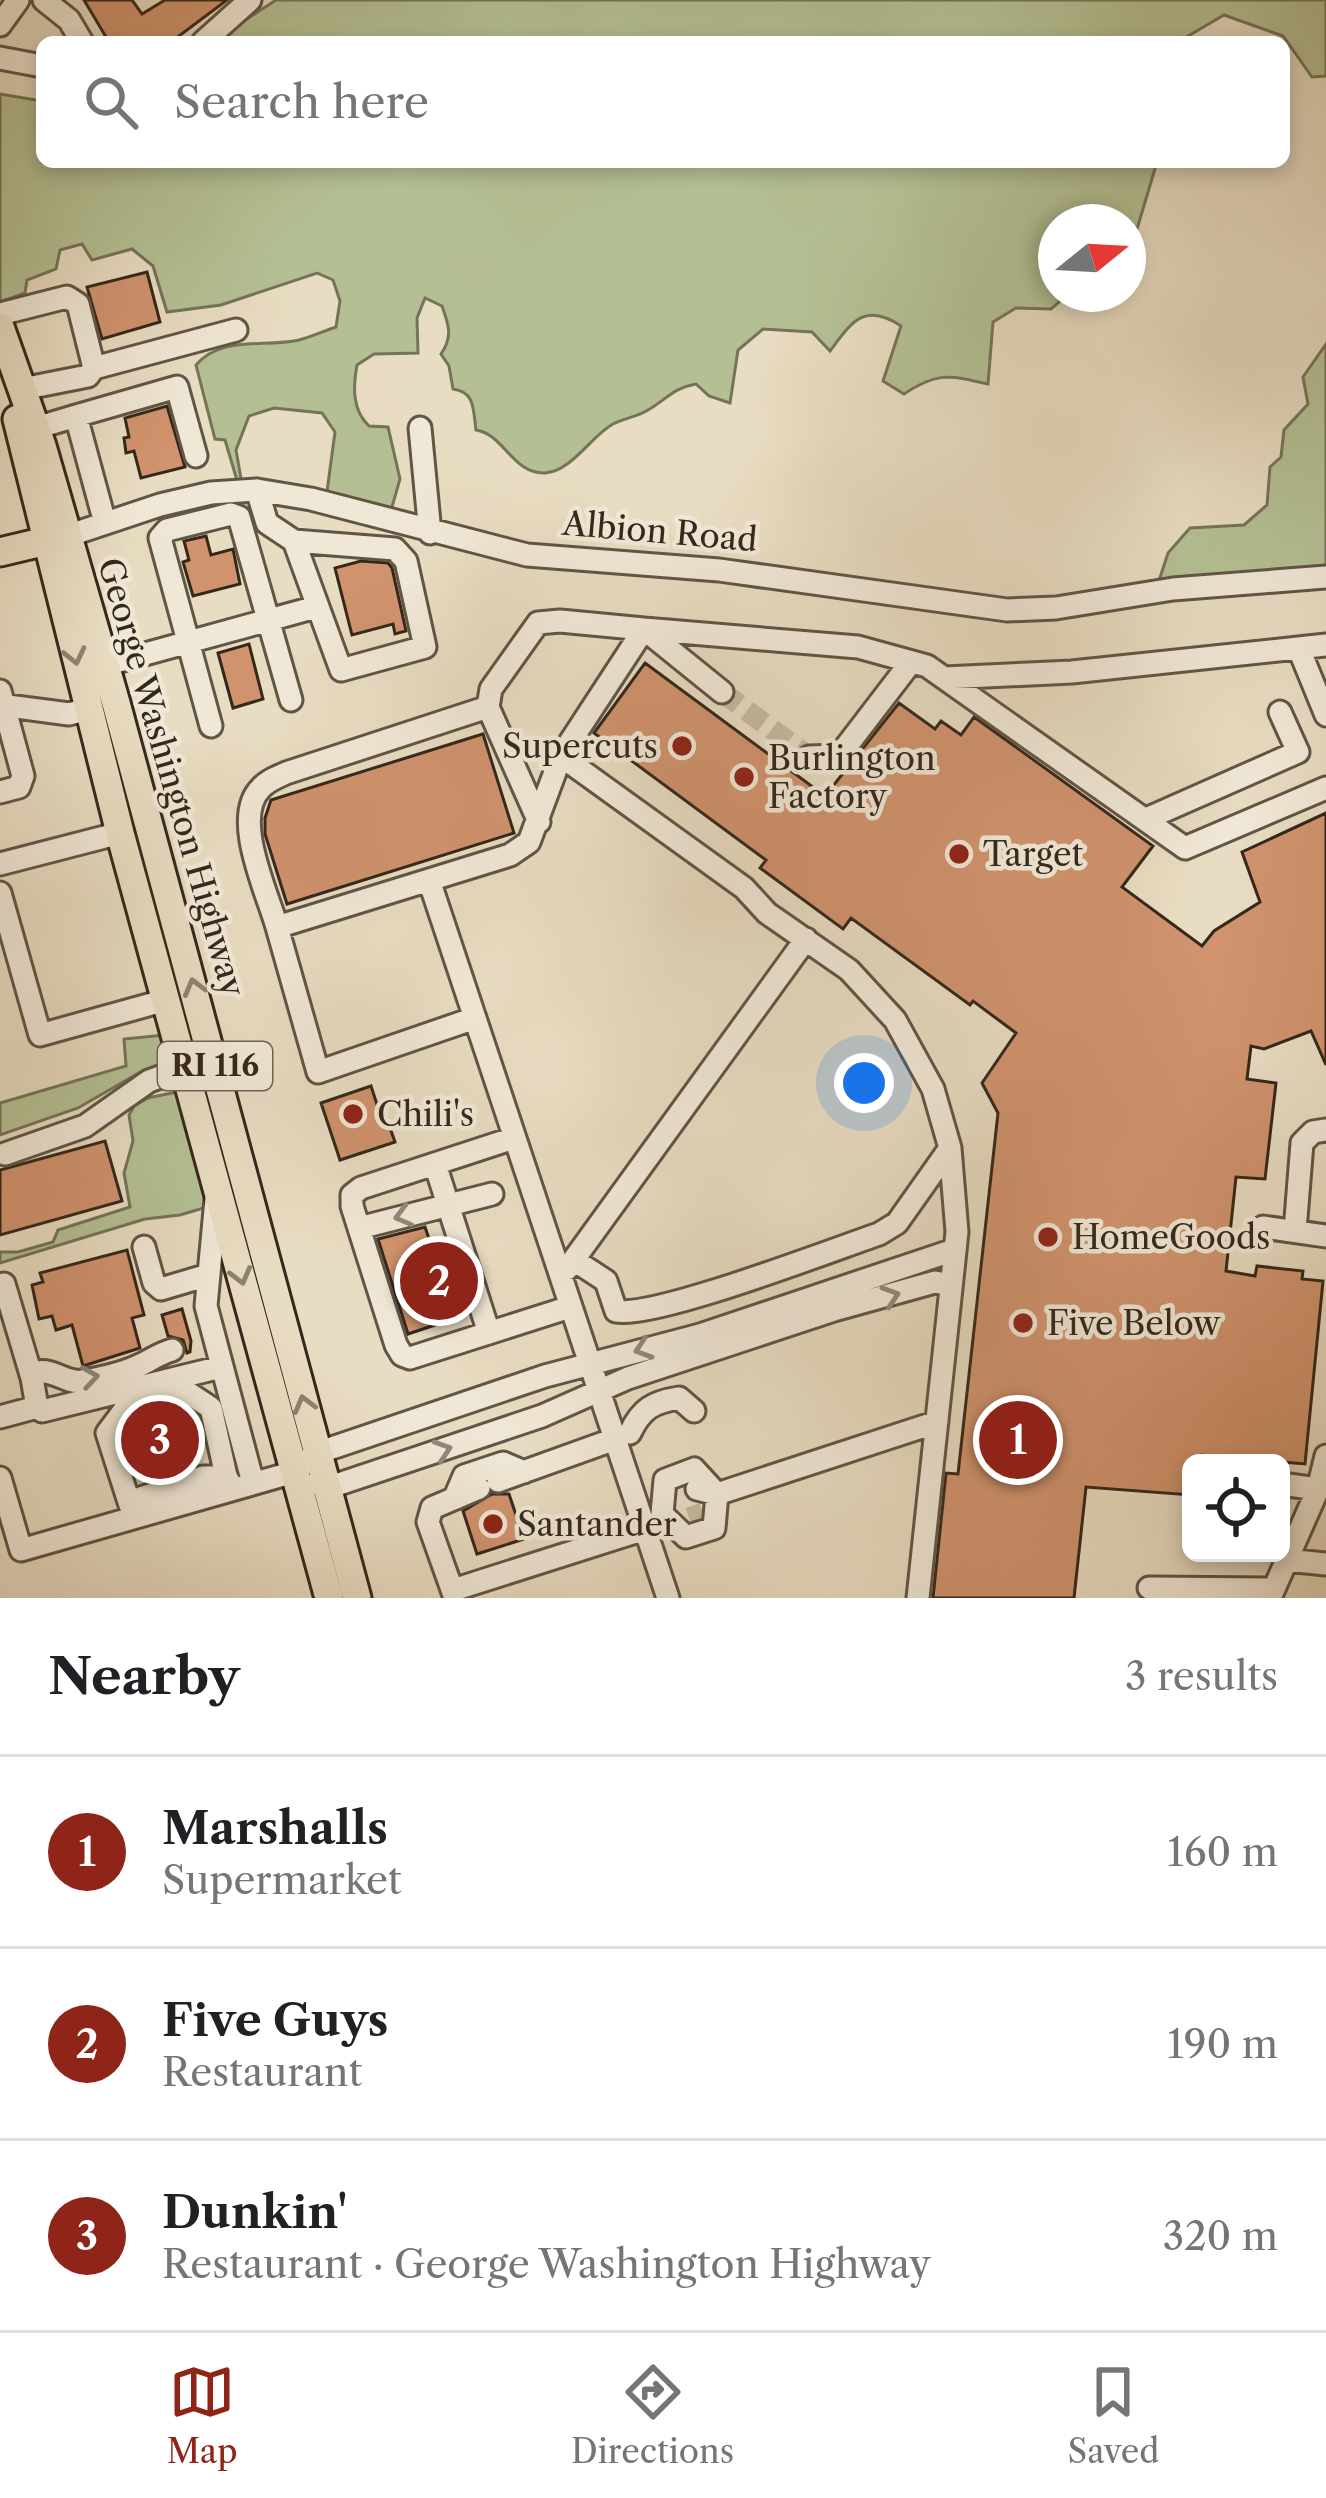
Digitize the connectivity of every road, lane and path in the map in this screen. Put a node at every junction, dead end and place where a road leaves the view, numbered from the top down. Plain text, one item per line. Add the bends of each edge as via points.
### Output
1 (18, 0) edge
2 (44, 0) edge
3 (250, 0) edge
4 (0, 25) edge
5 (78, 36) edge
6 (210, 36) edge
7 (0, 58) edge
8 (36, 66) edge
9 (0, 314) edge
10 (0, 327) edge
11 (236, 330) dead end
12 (0, 344) edge
13 (94, 368) junction
14 (22, 388) junction
15 (76, 416) junction
16 (36, 428) junction
17 (420, 428) dead end
18 (196, 456) dead end
19 (257, 490) junction
20 (103, 514) junction
21 (430, 532) junction
22 (57, 539) junction
23 (293, 541) junction
24 (0, 552) edge
25 (1326, 577) edge
26 (316, 607) junction
27 (268, 620) junction
28 (644, 629) junction
29 (188, 642) junction
30 (1326, 645) edge
31 (1300, 650) junction
32 (911, 662) junction
33 (105, 664) junction
34 (944, 678) junction
35 (722, 692) tunnel mouth
36 (1, 700) edge
37 (291, 700) dead end
38 (488, 707) junction
39 (88, 710) junction
40 (1280, 712) dead end
41 (1326, 715) edge
42 (211, 726) dead end
43 (1298, 752) junction
44 (561, 756) junction
45 (809, 758) dead end
46 (1321, 790) edge
47 (0, 792) edge
48 (1145, 819) junction
49 (539, 821) junction
50 (121, 833) junction
51 (0, 864) edge
52 (429, 880) junction
53 (0, 893) edge
54 (277, 927) junction
55 (806, 939) junction
56 (166, 1000) junction
57 (475, 1018) junction
58 (184, 1068) junction
59 (1326, 1130) edge
60 (514, 1138) junction
61 (950, 1148) junction
62 (4, 1154) dead end
63 (435, 1164) junction
64 (217, 1186) junction
65 (492, 1194) dead end
66 (448, 1204) junction
67 (1263, 1227) dead end
68 (359, 1228) junction
69 (1295, 1232) junction
70 (1326, 1236) edge
71 (144, 1247) dead end
72 (954, 1250) junction
73 (567, 1269) junction
74 (208, 1275) junction
75 (2, 1284) edge
76 (951, 1285) junction
77 (570, 1307) junction
78 (490, 1334) junction
79 (214, 1340) junction
80 (590, 1366) junction
81 (221, 1367) junction
82 (32, 1378) junction
83 (598, 1389) junction
84 (37, 1407) junction
85 (694, 1411) dead end
86 (0, 1418) edge
87 (937, 1422) junction
88 (623, 1436) junction
89 (317, 1453) junction
90 (1326, 1456) edge
91 (531, 1470) junction
92 (294, 1472) junction
93 (0, 1478) edge
94 (237, 1483) junction
95 (1290, 1485) edge
96 (327, 1488) junction
97 (1318, 1489) junction
98 (455, 1497) junction
99 (697, 1501) junction
100 (132, 1509) junction
101 (650, 1522) junction
102 (1290, 1551) edge
103 (1290, 1560) edge
104 (1285, 1562) edge
105 (1326, 1564) edge
106 (1149, 1588) dead end
107 (454, 1594) edge
108 (1272, 1594) edge
109 (329, 1598) edge
110 (357, 1598) edge
111 (668, 1598) edge
112 (918, 1598) edge

1 - 4 street
2 - 5 street
3 - 6 street
7 - 8 street
9 - 13 street via 67,297 78,304
10 - 14 main road, George Washington Highway / RI 116
11 - 13 street
12 - 22 main road, George Washington Highway / RI 116
13 - 14 street via 88,376
14 - 16 main road, George Washington Highway / RI 116
15 - 16 street
15 - 18 street via 177,387
15 - 20 street
16 - 22 main road, George Washington Highway / RI 116
17 - 21 street
19 - 20 street, Albion Road
19 - 21 street, Albion Road
19 - 23 street via 267,523
20 - 22 street, Albion Road
21 - 25 street, Albion Road via 554,558 707,568 1007,610
22 - 24 main road, Albion Road
22 - 33 main road, George Washington Highway / RI 116
22 -> 39 main road, George Washington Highway / RI 116
23 - 26 street
23 - 26 street via 395,550 406,561 425,647 341,670
26 - 27 street
27 - 29 street
27 - 29 street via 238,518 167,530 160,538
27 - 37 street
28 - 32 street via 858,647
28 - 35 street
28 - 38 street via 538,623 491,688
28 - 44 street
29 - 33 street
29 - 42 street
30 - 31 street
31 - 34 street
31 - 41 street
32 - 34 street
32 - 45 street via 839,757
89 -> 33 main road, George Washington Highway / RI 116
34 - 48 street
36 - 39 street via 69,714
36 - 47 street via 23,776 19,787
38 - 49 street
38 - 54 street via 263,784 246,822
39 - 50 main road, George Washington Highway / RI 116
40 - 43 street
43 - 46 street
43 - 48 street
44 - 49 street
44 - 55 street
46 - 48 street via 1185,848
49 - 52 street via 529,842 510,855
50 - 51 street
50 - 56 main road, George Washington Highway / RI 116
52 - 54 street
52 - 57 street
53 - 56 street via 40,1035
54 - 57 street via 319,1072
55 - 61 street via 849,970 895,1020 933,1089
55 - 73 street
56 - 58 main road, George Washington Highway / RI 116
57 - 60 street
58 - 62 street via 85,1126
58 - 64 main road, George Washington Highway / RI 116
59 - 69 street via 1302,1143
60 - 63 street
60 - 73 street
61 - 72 street
61 - 73 street via 896,1223 879,1234 693,1296 627,1314 616,1311 606,1281
63 - 66 street
63 - 68 street via 352,1195
64 - 74 street
64 -> 92 main road, George Washington Highway / RI 116
65 - 66 street
66 -> 68 street
66 - 78 street
67 - 69 street
68 - 78 street via 402,1355
69 - 70 street
71 - 74 street via 160,1288
72 - 76 street
72 -> 80 street
73 - 77 street
74 - 79 street
75 - 82 street
83 -> 76 street via 834,1310 934,1282
76 - 87 street
77 - 78 street
77 - 80 street
79 - 81 street
82 -> 79 street via 51,1370 83,1381
80 - 83 street
80 - 89 street
81 - 84 street
81 - 94 street
82 - 84 street
83 - 88 street
96 -> 83 street via 542,1416
84 - 86 street
85 - 88 street via 679,1398 650,1406
87 - 99 street
87 - 112 street
88 - 91 street
88 - 101 street
89 - 92 street
89 - 96 main road, George Washington Highway / RI 116
90 - 97 street
91 - 98 street
91 - 98 street via 502,1462 464,1476
92 - 94 street
92 - 96 street
92 - 109 main road, George Washington Highway / RI 116
93 - 100 street via 20,1550
94 - 100 street
94 - 100 street via 202,1401 190,1394 125,1409 107,1433
95 - 97 street
96 - 110 main road, George Washington Highway / RI 116
97 - 102 street
98 - 107 street via 432,1508 428,1522
99 - 101 street
99 - 101 street via 714,1528 686,1538
99 - 101 street via 694,1469 665,1480
101 - 107 street
101 - 111 street
103 - 105 street
104 - 108 street
106 - 108 street

